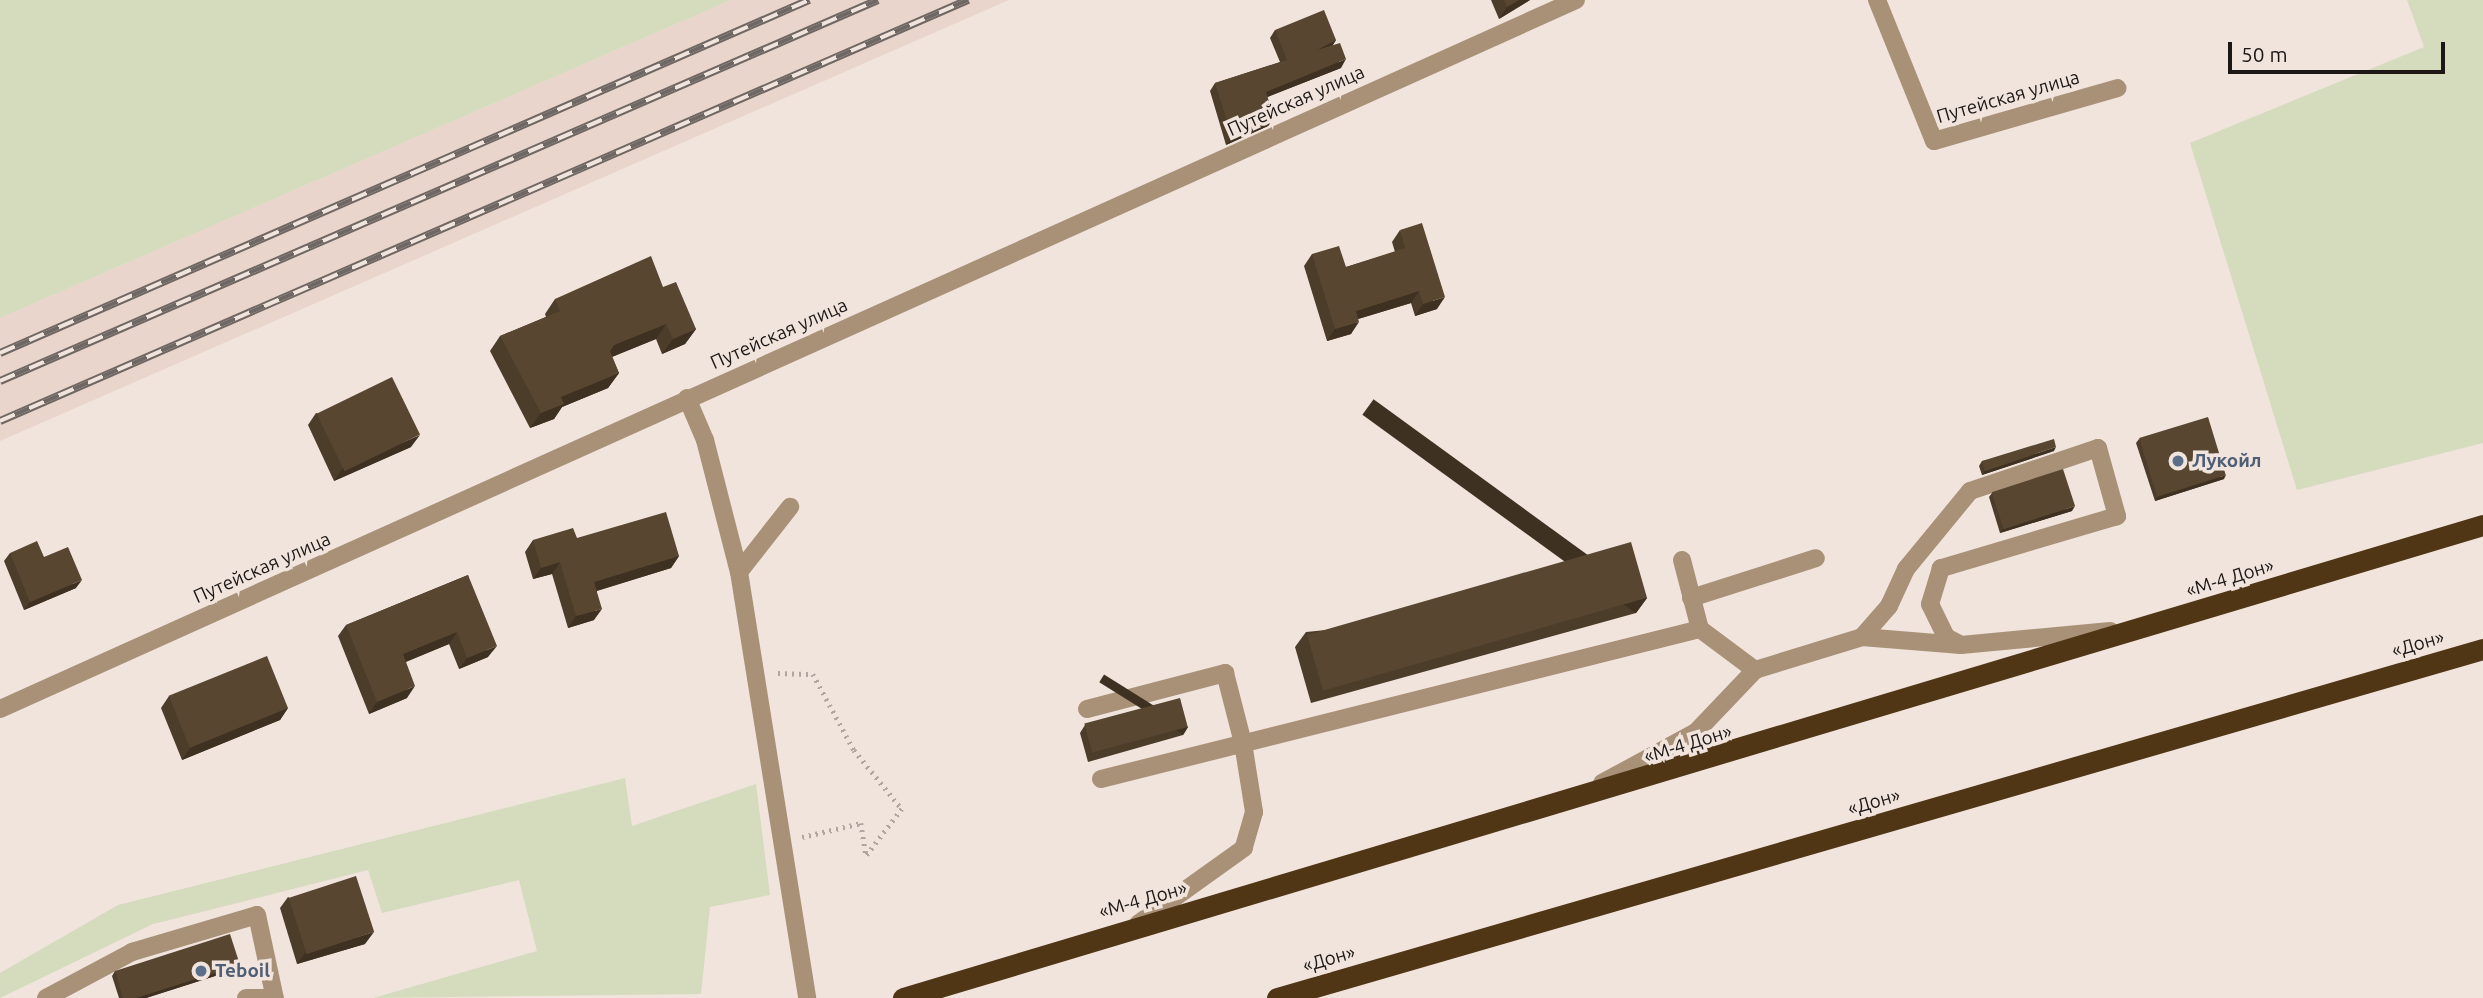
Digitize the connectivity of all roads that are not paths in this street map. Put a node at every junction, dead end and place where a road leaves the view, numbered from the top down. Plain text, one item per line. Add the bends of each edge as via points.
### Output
1 (1576, 0) edge
2 (1877, 0) edge
3 (2118, 88) dead end
4 (687, 398) junction
5 (790, 508) dead end
6 (2483, 525) edge
7 (1816, 558) dead end
8 (1682, 560) dead end
9 (739, 572) junction
10 (1691, 598) junction
11 (2144, 628) junction
12 (1700, 629) junction
13 (1862, 637) junction
14 (1961, 645) junction
15 (2483, 649) edge
16 (1755, 670) junction
17 (0, 709) edge
18 (1087, 709) dead end
19 (1243, 743) junction
20 (1101, 779) dead end
21 (1556, 808) junction
22 (1138, 925) junction
23 (275, 996) edge
24 (46, 998) edge
25 (246, 998) edge
26 (807, 998) edge
27 (903, 998) edge
28 (1277, 998) edge

1 - 4 street, Путейская улица
2 - 3 street, Путейская улица via 1934,141
4 - 9 street
4 - 17 street, Путейская улица
5 - 9 street
6 - 11 highway, «М-4 Дон»
7 - 10 street
8 - 10 street
9 - 26 street
10 - 12 street
11 - 14 street
11 - 21 highway, «М-4 Дон»
12 - 16 street
12 - 19 street
13 - 14 street
13 - 14 street via 1889,606 1906,569 1970,491 2098,448 2118,516 1941,568 1930,604 1946,637
13 - 16 street
15 - 28 highway, «Дон»
16 - 21 street via 1696,732
18 - 19 street via 1225,673
19 - 20 street
19 - 22 street via 1254,811 1244,848
21 - 22 highway, «М-4 Дон»
22 - 27 highway, «М-4 Дон»
23 - 24 street via 257,915 132,952
23 - 25 street

